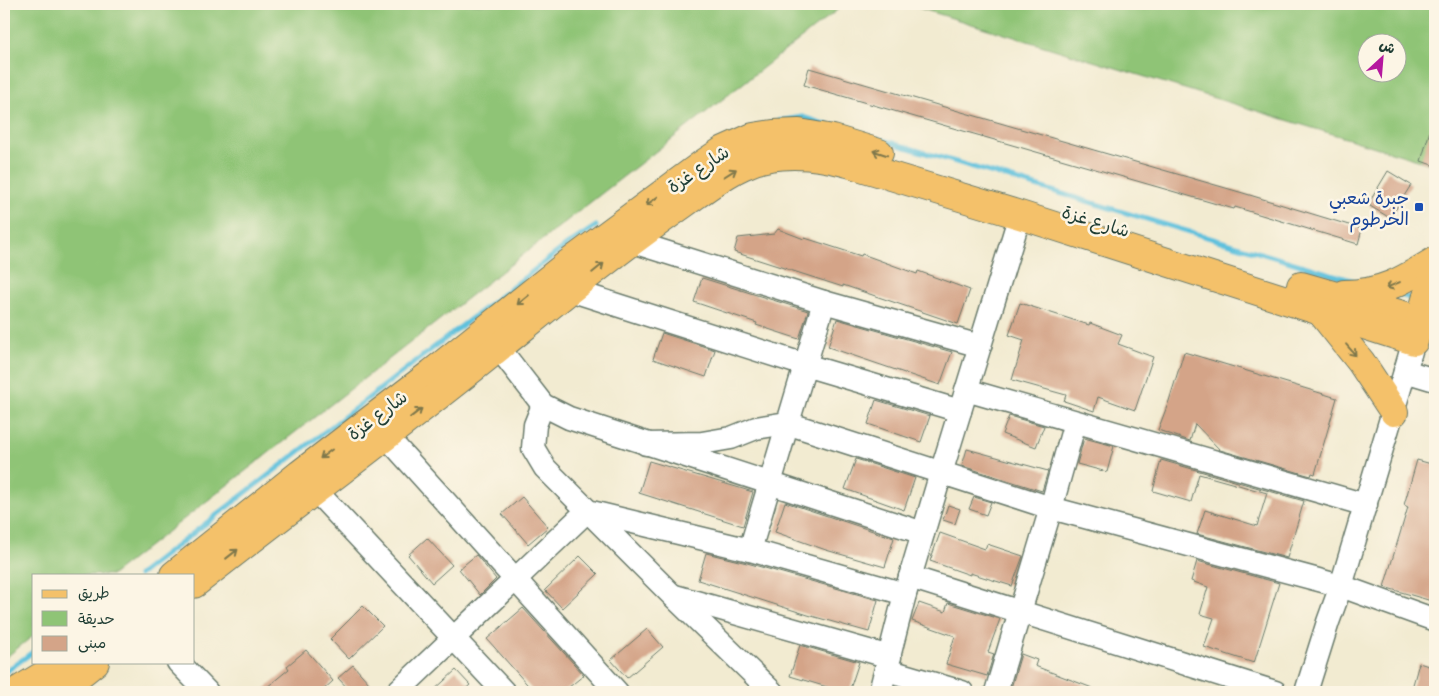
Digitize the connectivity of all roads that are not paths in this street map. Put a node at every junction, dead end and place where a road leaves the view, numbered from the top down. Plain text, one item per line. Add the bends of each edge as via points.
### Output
1 (1020, 215) junction
2 (630, 241) junction
3 (1435, 261) edge
4 (1435, 269) edge
5 (570, 290) junction
6 (824, 302) junction
7 (1324, 303) junction
8 (1417, 330) junction
9 (492, 339) junction
10 (980, 346) junction
11 (805, 365) junction
12 (1405, 371) junction
13 (1435, 380) edge
14 (963, 401) junction
15 (542, 405) junction
16 (1394, 412) junction
17 (1075, 422) junction
18 (787, 423) junction
19 (386, 436) junction
20 (646, 444) junction
21 (940, 473) junction
22 (770, 484) junction
23 (315, 490) junction
24 (1366, 505) junction
25 (1051, 508) junction
26 (587, 511) junction
27 (923, 533) junction
28 (750, 550) junction
29 (175, 574) edge
30 (515, 580) junction
31 (195, 583) edge
32 (908, 585) junction
33 (1341, 586) junction
34 (672, 596) junction
35 (1021, 612) junction
36 (1435, 620) edge
37 (453, 638) junction
38 (58, 664) edge
39 (92, 664) edge
40 (180, 664) edge
41 (888, 664) junction
42 (763, 689) edge
43 (16, 692) edge
44 (57, 692) edge
45 (207, 692) edge
46 (397, 692) edge
47 (504, 692) edge
48 (617, 692) edge
49 (880, 692) edge
50 (962, 692) edge
51 (996, 692) edge
52 (1276, 692) edge
53 (1306, 692) edge

2 -> 1 main road, شارع غزة via 742,165 766,157 829,158
1 - 7 main road, شارع غزة
1 - 10 street
5 -> 2 main road, شارع غزة
2 - 6 street
3 -> 7 main road via 1375,292
4 - 8 main road
5 - 9 main road, شارع غزة
5 - 11 street
6 - 10 street
6 - 11 street
7 - 8 main road
7 -> 9 main road, شارع غزة via 863,148 799,133 772,134 753,137 724,150 700,166 569,262
7 -> 16 main road
8 - 12 street
9 - 15 street
19 -> 9 main road, شارع غزة
9 -> 29 main road, شارع غزة via 432,373
10 - 14 street
11 - 14 street
11 - 18 street
12 - 13 street
12 - 16 street
14 - 17 street
14 - 21 street
15 - 20 street via 569,418
15 - 26 street via 535,424 534,448 545,468
16 - 24 street
17 - 24 street
17 - 25 street
18 - 20 street via 702,443
18 - 21 street
18 - 22 street
19 - 23 main road, شارع غزة
19 - 30 street
20 - 22 street
21 - 25 street
21 - 27 street
22 - 27 street
22 - 28 street
31 -> 23 main road, شارع غزة
23 - 37 street
24 - 33 street
25 - 33 street
25 - 35 street
26 - 28 street
26 - 30 street
26 - 34 street
27 - 32 street
28 - 32 street
30 - 37 street
30 - 48 street
32 - 35 street
32 - 41 street
33 - 36 street
33 - 53 street
34 - 41 street
34 - 42 street
35 - 51 street
35 - 52 street
37 - 46 street
37 - 47 street
38 - 43 main road
39 - 44 main road
40 - 45 street
41 - 49 street
41 - 50 street

